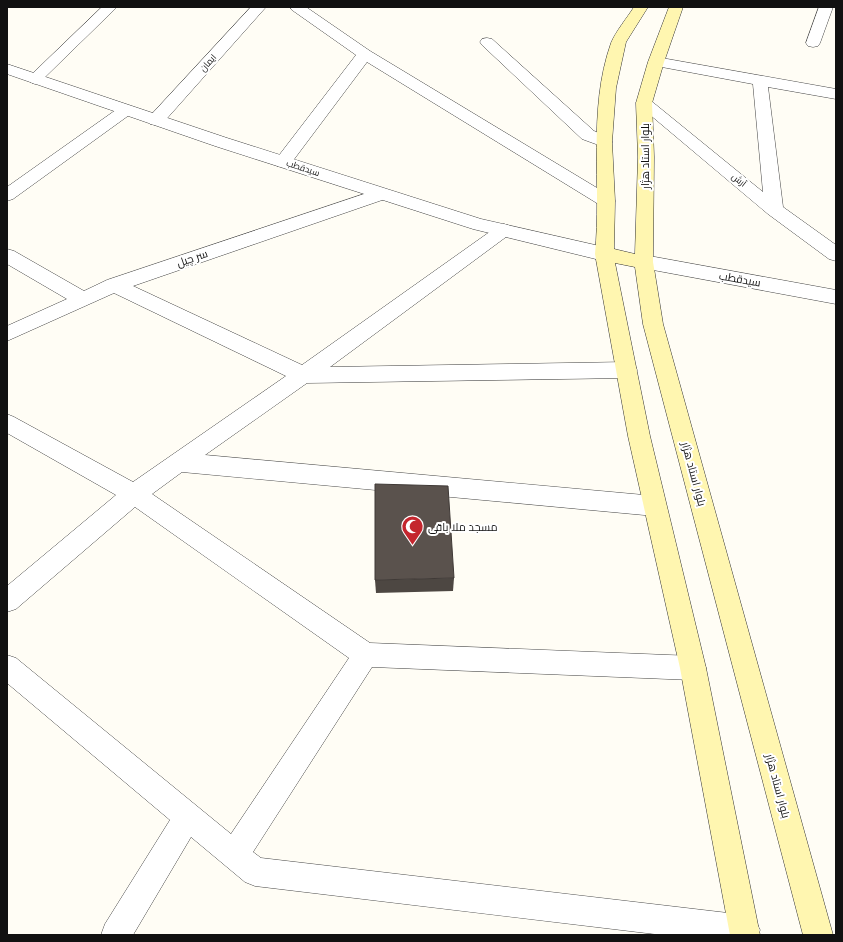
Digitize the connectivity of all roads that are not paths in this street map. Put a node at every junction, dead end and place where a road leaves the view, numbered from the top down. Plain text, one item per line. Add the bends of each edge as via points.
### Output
1 (110, 7) edge
2 (259, 7) edge
3 (297, 7) edge
4 (641, 7) edge
5 (676, 7) edge
6 (826, 7) edge
7 (487, 42) dead end
8 (813, 43) dead end
9 (365, 54) junction
10 (656, 62) junction
11 (7, 69) edge
12 (35, 79) junction
13 (760, 81) junction
14 (836, 94) edge
15 (644, 103) junction
16 (126, 110) junction
17 (156, 120) junction
18 (604, 142) junction
19 (283, 162) junction
20 (7, 194) edge
21 (382, 194) junction
22 (606, 201) junction
23 (774, 210) junction
24 (504, 230) junction
25 (604, 254) junction
26 (836, 254) edge
27 (7, 256) edge
28 (644, 262) junction
29 (114, 285) junction
30 (836, 297) edge
31 (83, 299) junction
32 (7, 334) edge
33 (627, 370) junction
34 (303, 375) junction
35 (7, 423) edge
36 (178, 462) junction
37 (134, 494) junction
38 (655, 506) junction
39 (7, 601) edge
40 (366, 655) junction
41 (7, 667) edge
42 (693, 668) junction
43 (188, 817) junction
44 (234, 855) junction
45 (745, 933) edge
46 (116, 935) edge
47 (818, 935) edge

1 - 12 street
2 - 17 street, ایمان
3 - 9 street
4 - 18 main road via 619,42 608,88
5 - 10 main road, بلوار استاد هژار
6 - 8 street
7 - 18 street via 588,135
9 - 19 street
9 - 22 street
10 - 13 street
10 - 15 main road, بلوار استاد هژار
11 - 12 street, سیدقطب
12 - 16 street, سیدقطب
13 - 14 street
13 - 23 street
15 - 23 street, آرش
15 - 28 main road, بلوار استاد هژار
16 - 17 street, سیدقطب
16 - 20 street
17 - 19 street, سیدقطب
18 - 22 main road
19 - 21 street, سیدقطب
21 - 24 street, سیدقطب via 479,225
21 - 29 street, سر چیل
22 - 25 main road
23 - 26 street, آرش
24 - 25 street, سیدقطب
24 - 34 street
25 - 28 main road
25 - 33 main road
27 - 31 street
28 - 30 street, سیدقطب
28 - 47 main road, بلوار استاد هژار via 653,324
29 - 31 street, سر چیل
29 - 34 street
31 - 32 street, سر چیل
33 - 34 street
33 - 38 main road
34 - 36 street
35 - 37 street
36 - 37 street
36 - 38 street
37 - 39 street
37 - 40 street
38 - 42 main road
40 - 42 street
40 - 44 street
41 - 43 street
42 - 45 main road
43 - 44 street
43 - 46 street
44 - 45 street via 255,872

